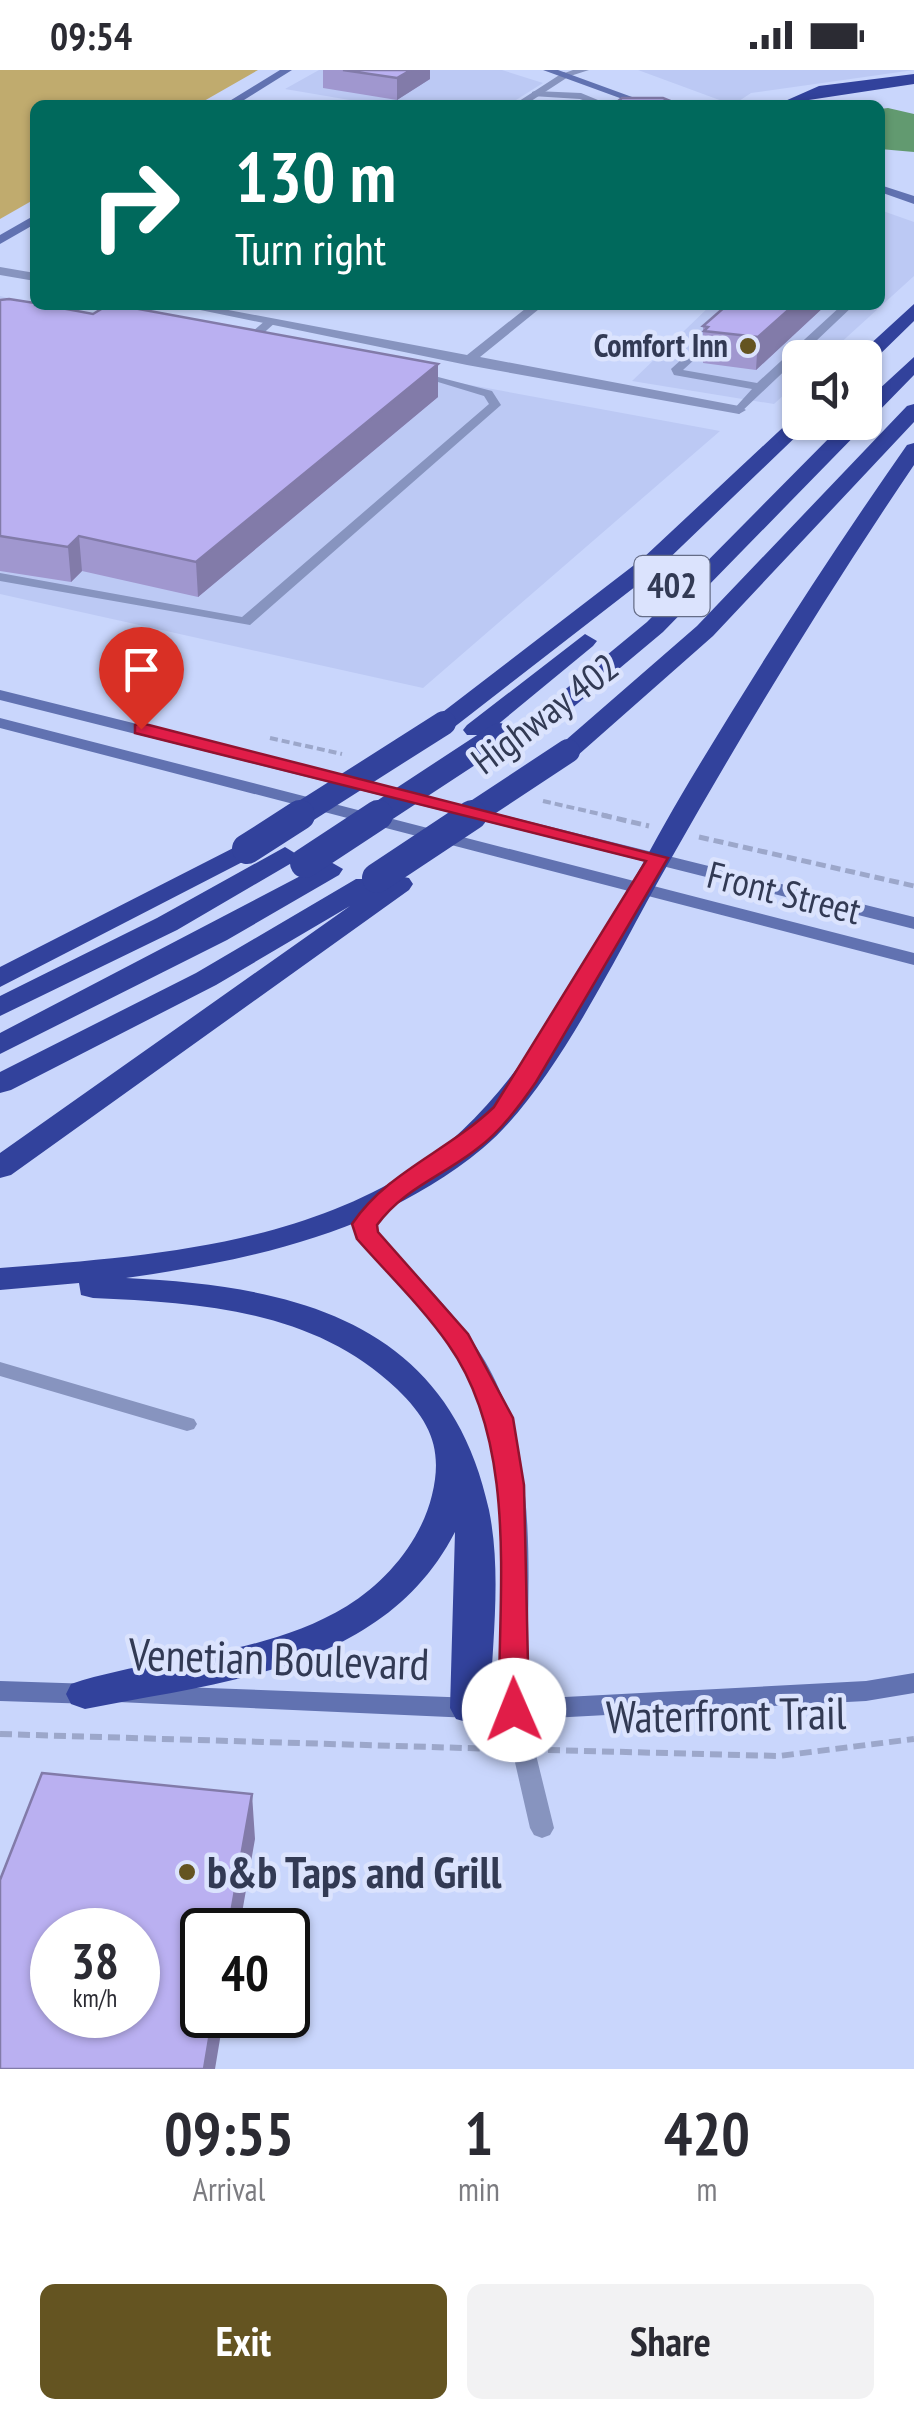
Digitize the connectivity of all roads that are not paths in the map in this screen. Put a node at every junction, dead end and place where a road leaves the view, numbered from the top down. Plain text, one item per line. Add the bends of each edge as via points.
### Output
1 (287, 70) edge
2 (548, 70) edge
3 (584, 70) edge
4 (560, 73) edge
5 (914, 79) edge
6 (914, 91) edge
7 (535, 94) junction
8 (236, 100) edge
9 (526, 100) edge
10 (592, 100) edge
11 (636, 100) edge
12 (798, 100) edge
13 (834, 100) edge
14 (885, 190) edge
15 (914, 200) edge
16 (30, 222) edge
17 (0, 240) edge
18 (0, 270) edge
19 (30, 276) edge
20 (220, 310) edge
21 (532, 310) edge
22 (743, 310) edge
23 (843, 310) edge
24 (914, 310) edge
25 (270, 322) junction
26 (914, 339) edge
27 (882, 341) edge
28 (286, 347) edge
29 (467, 361) junction
30 (914, 363) edge
31 (407, 370) edge
32 (882, 372) edge
33 (760, 387) junction
34 (882, 396) edge
35 (739, 410) joint
36 (914, 410) edge
37 (782, 440) edge
38 (814, 440) edge
39 (839, 440) edge
40 (914, 449) edge
41 (761, 460) junction
42 (0, 577) edge
43 (0, 694) edge
44 (0, 723) edge
45 (498, 735) junction
46 (658, 858) junction
47 (306, 862) junction
48 (388, 881) junction
49 (640, 891) junction
50 (914, 923) edge
51 (914, 959) edge
52 (0, 978) edge
53 (0, 1008) edge
54 (0, 1026) edge
55 (0, 1045) edge
56 (0, 1084) edge
57 (0, 1168) edge
58 (386, 1195) junction
59 (0, 1282) edge
60 (0, 1369) edge
61 (187, 1424) dead end
62 (454, 1448) junction
63 (914, 1683) edge
64 (0, 1690) edge
65 (85, 1694) junction
66 (470, 1708) junction
67 (514, 1710) junction
68 (542, 1828) dead end

1 - 8 main road
2 - 4 main road
3 - 4 lane
4 - 7 street
4 - 11 main road
5 - 12 highway via 832,88
6 - 13 highway
7 - 9 street
7 - 10 lane
14 - 15 main road
16 - 17 main road
18 - 19 street
20 - 25 street
21 - 29 street
22 - 33 lane via 678,369 696,379
23 - 33 lane
24 - 27 highway
25 - 28 lane via 249,340
25 - 29 street
26 - 32 highway
29 - 35 street
30 - 34 highway
31 - 42 lane via 488,394 495,405 245,622
33 - 35 lane
36 - 48 highway, Highway 402 / 402, bridge via 711,629 627,706
37 - 41 highway
38 - 45 highway, Highway 402 / 402 via 636,621
39 - 45 highway via 655,628
40 - 46 highway
41 - 45 highway
41 - 52 highway, bridge via 599,607 444,723 247,849
43 - 46 main road, Front Street
44 - 49 main road, Front Street
45 - 47 highway
45 - 47 highway
46 - 49 highway
46 - 50 main road, Front Street
47 - 53 highway
47 - 54 highway via 188,931
47 - 55 highway via 218,934
48 - 56 highway
48 - 57 highway
49 - 51 main road, Front Street
49 - 58 highway via 502,1112 470,1143
58 - 59 highway via 242,1250
58 - 67 main road via 366,1216 366,1234 459,1340 491,1394 503,1431 511,1485
59 - 62 highway via 212,1294 329,1325 410,1377 445,1423
60 - 61 lane
62 - 65 highway via 453,1480 436,1534 375,1609 285,1651
62 - 66 highway via 471,1510
63 - 67 main road, Venetian Boulevard
64 - 65 main road, Venetian Boulevard
65 - 66 main road, Venetian Boulevard
66 - 67 main road, Venetian Boulevard
67 - 68 lane

